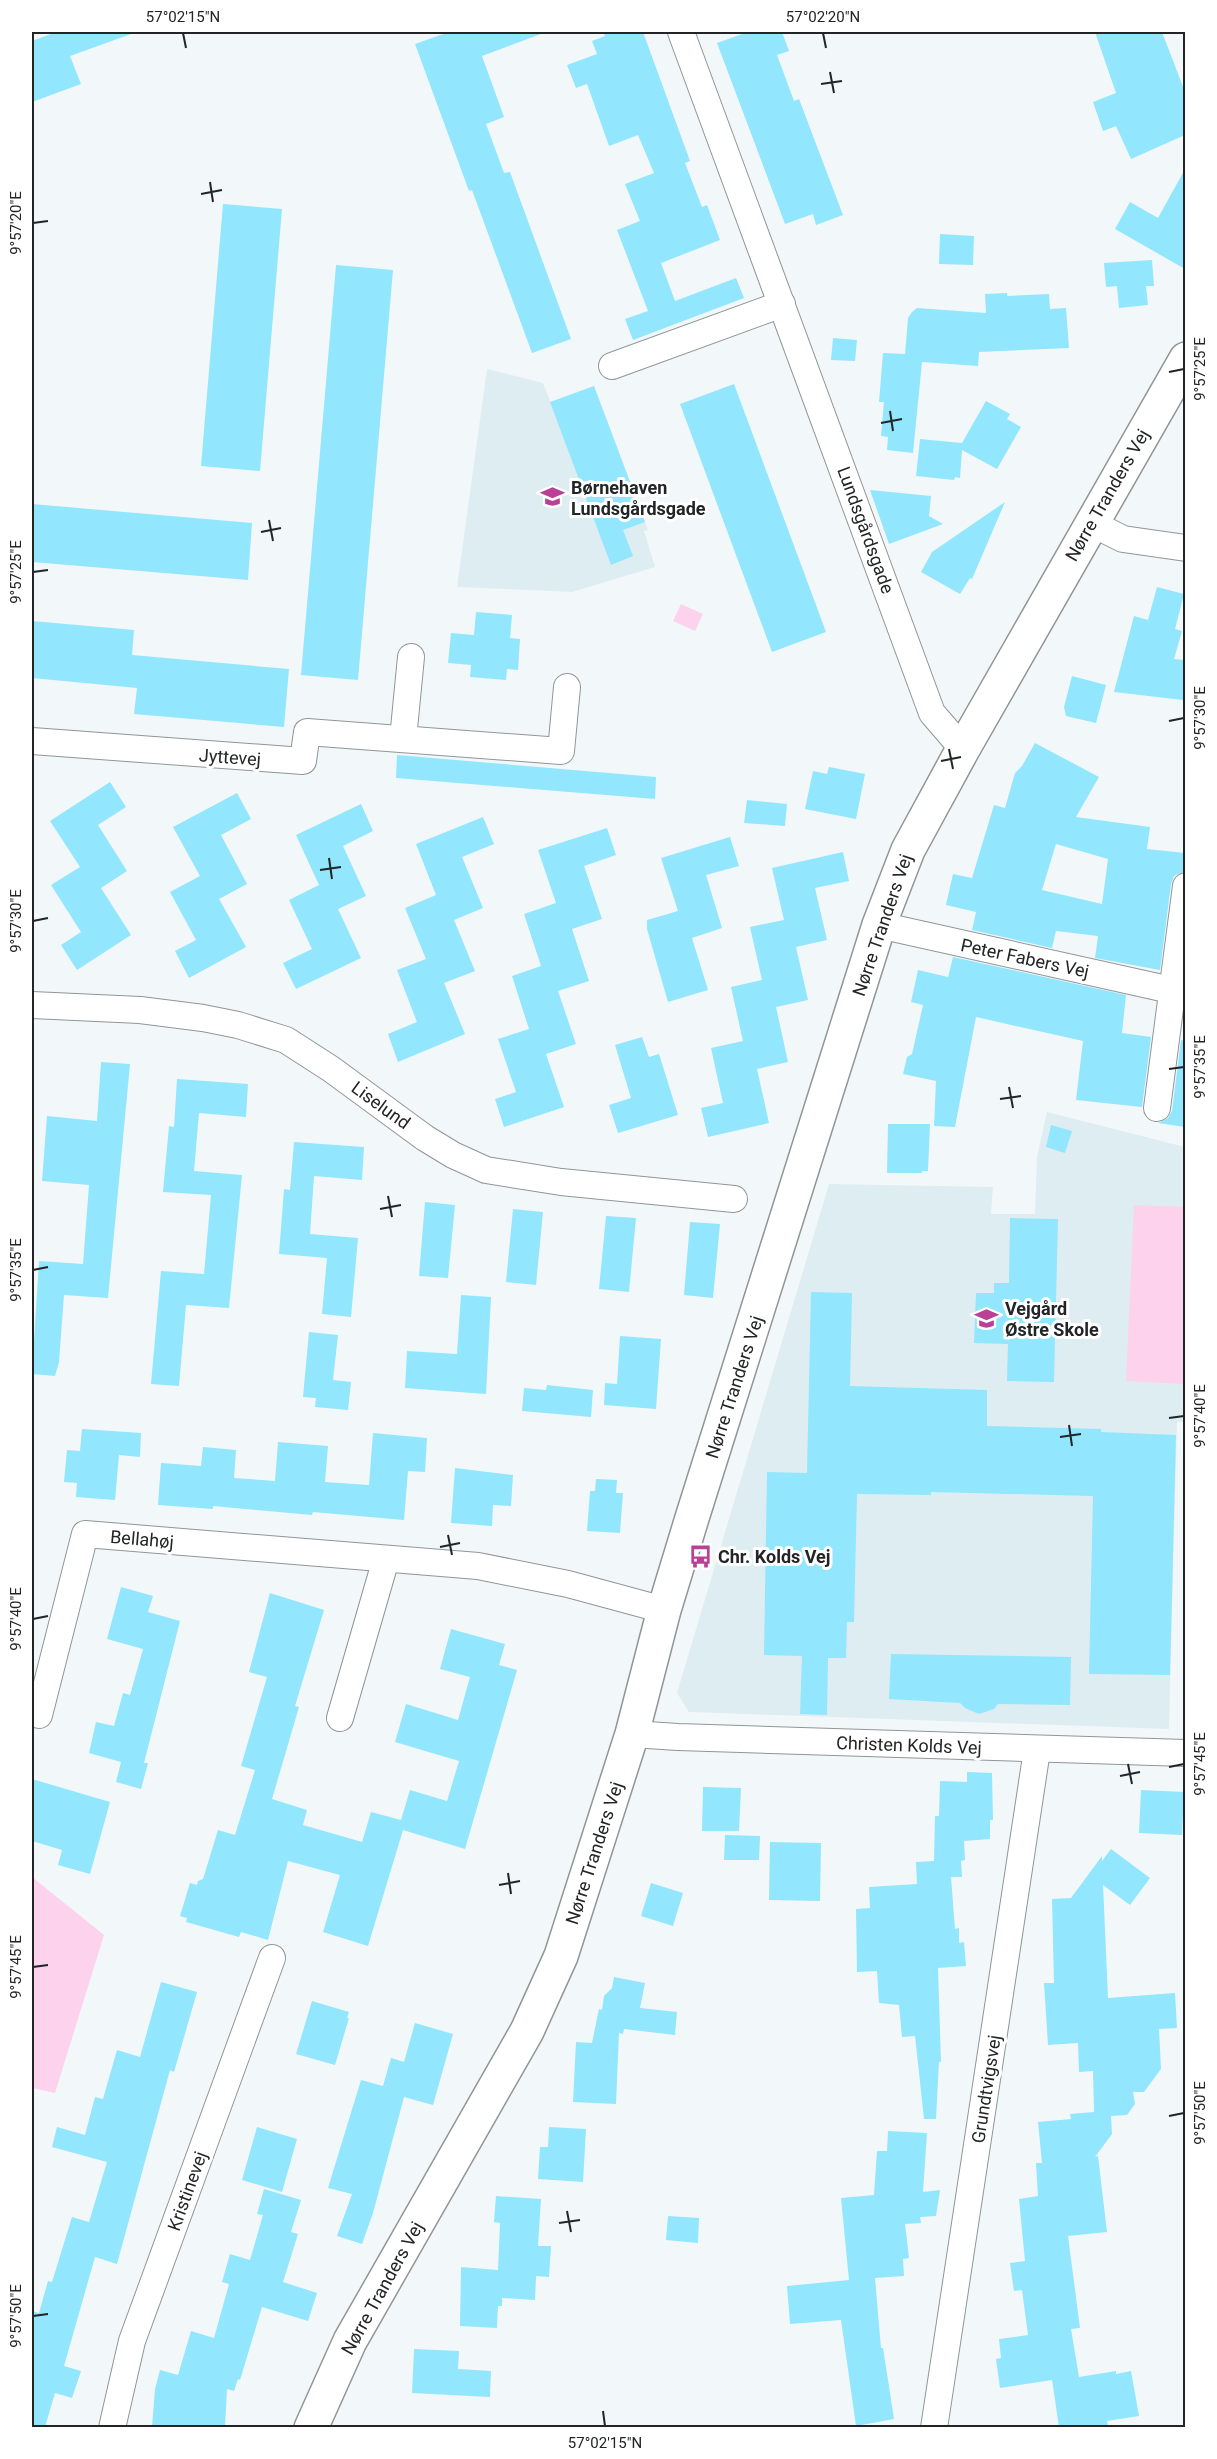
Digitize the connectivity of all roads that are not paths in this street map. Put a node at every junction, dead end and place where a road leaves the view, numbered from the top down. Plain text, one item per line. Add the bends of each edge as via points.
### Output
1 (681, 32) edge
2 (782, 304) junction
3 (1185, 359) edge
4 (612, 366) dead end
5 (1091, 524) junction
6 (1185, 548) edge
7 (411, 657) dead end
8 (567, 687) dead end
9 (403, 739) junction
10 (32, 741) edge
11 (963, 749) junction
12 (1185, 886) edge
13 (879, 925) junction
14 (1172, 990) junction
15 (32, 1005) edge
16 (1157, 1108) dead end
17 (734, 1199) dead end
18 (386, 1559) junction
19 (664, 1610) junction
20 (39, 1715) dead end
21 (340, 1718) dead end
22 (632, 1734) junction
23 (1037, 1750) junction
24 (1185, 1753) edge
25 (272, 1958) dead end
26 (112, 2427) edge
27 (311, 2427) edge
28 (934, 2427) edge

1 - 2 street, Lundsgårdsgade
2 - 4 street
2 - 11 street, Lundsgårdsgade via 933,713
3 - 5 street, Nørre Tranders Vej
5 - 6 street via 1123,539
5 - 11 street, Nørre Tranders Vej
7 - 9 street
8 - 9 street, Jyttevej via 561,751
9 - 10 street, Jyttevej via 308,732 303,761
11 - 13 street, Nørre Tranders Vej via 908,850
12 - 14 street
13 - 14 street, Peter Fabers Vej
13 - 19 street, Nørre Tranders Vej
14 - 16 street
15 - 17 street, Liselund via 140,1010 203,1018 286,1040 425,1138 486,1170 561,1182
18 - 19 street, Bellahøj via 478,1566 568,1584
18 - 20 street, Bellahøj via 85,1534
18 - 21 street
19 - 22 street, Nørre Tranders Vej
22 - 23 street, Christen Kolds Vej
22 - 27 street, Nørre Tranders Vej via 561,1956 527,2031 350,2341
23 - 24 street, Christen Kolds Vej
23 - 28 street, Grundtvigsvej
25 - 26 street, Kristinevej via 132,2341

